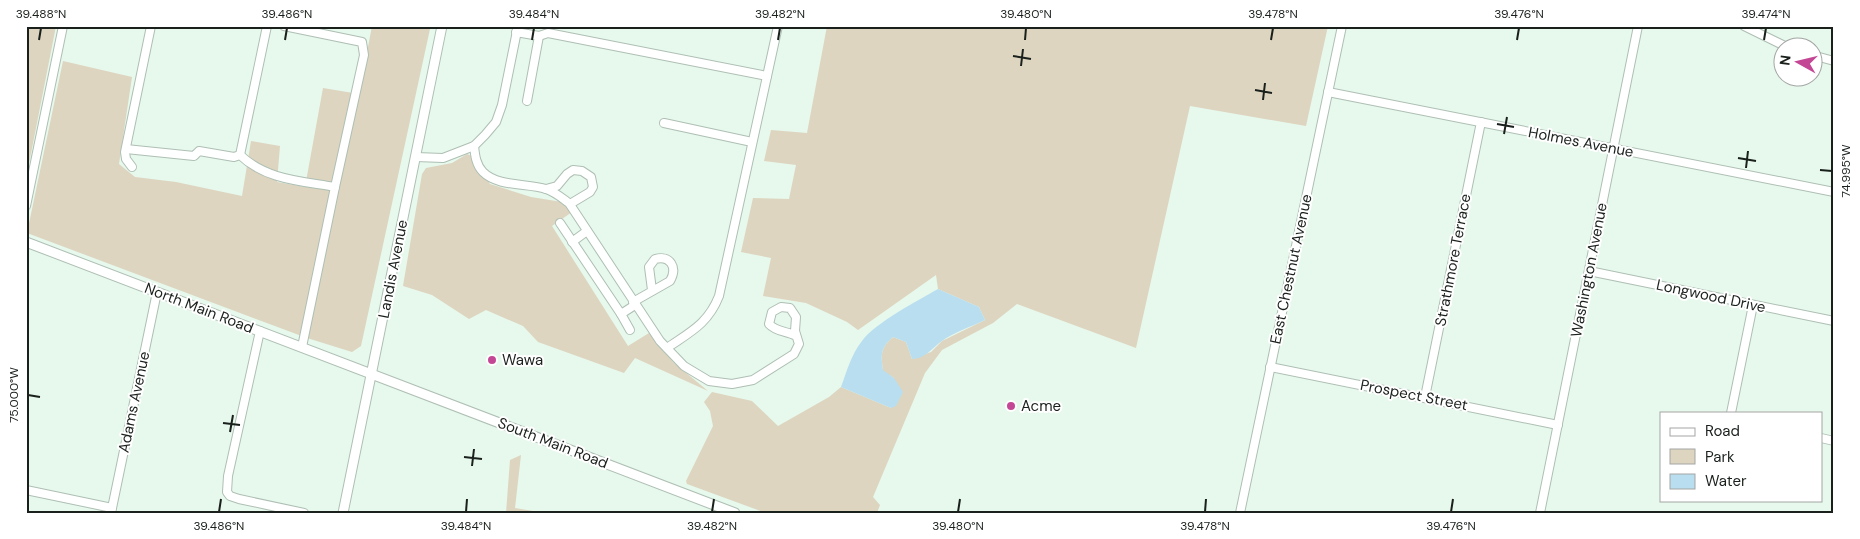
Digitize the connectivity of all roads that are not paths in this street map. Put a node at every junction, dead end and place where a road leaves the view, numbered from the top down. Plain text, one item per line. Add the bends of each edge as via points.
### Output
1 (63, 26) edge
2 (150, 26) edge
3 (267, 26) edge
4 (284, 26) edge
5 (442, 26) edge
6 (778, 26) edge
7 (1342, 26) edge
8 (1638, 26) edge
9 (1744, 26) edge
10 (310, 29) edge
11 (517, 29) edge
12 (539, 36) junction
13 (1772, 40) edge
14 (767, 76) junction
15 (1328, 92) junction
16 (527, 101) dead end
17 (1481, 122) junction
18 (664, 123) dead end
19 (752, 142) junction
20 (474, 146) junction
21 (1614, 148) junction
22 (126, 149) junction
23 (240, 156) junction
24 (416, 157) junction
25 (132, 167) dead end
26 (335, 187) junction
27 (544, 189) junction
28 (1834, 192) edge
29 (570, 204) junction
30 (26, 206) edge
31 (560, 223) dead end
32 (587, 231) junction
33 (26, 242) edge
34 (572, 242) junction
35 (1589, 271) junction
36 (652, 290) dead end
37 (157, 292) junction
38 (634, 303) junction
39 (1753, 304) junction
40 (621, 314) junction
41 (1834, 321) edge
42 (630, 330) dead end
43 (260, 331) junction
44 (796, 336) dead end
45 (302, 347) junction
46 (667, 348) junction
47 (1270, 367) junction
48 (372, 373) junction
49 (1425, 397) junction
50 (1730, 412) edge
51 (1558, 425) junction
52 (26, 490) edge
53 (111, 510) edge
54 (304, 513) edge
55 (343, 513) edge
56 (735, 513) edge
57 (1240, 513) edge
58 (1540, 513) edge

1 - 30 street
2 - 22 street
3 - 23 street
4 - 10 street
5 - 24 main road, Landis Avenue
6 - 14 street
7 - 15 street, East Chestnut Avenue
8 - 21 street, Washington Avenue
9 - 13 street
10 - 26 street via 362,42 364,55
11 - 12 street
11 - 20 street via 496,122
12 - 14 street via 548,33
12 - 16 street
14 - 19 street
15 - 17 street, Holmes Avenue
15 - 47 street, East Chestnut Avenue
17 - 21 street, Holmes Avenue
17 - 49 street, Strathmore Terrace
18 - 19 street
19 - 46 street via 715,306 706,320
20 - 24 street via 443,158
20 - 27 street via 478,164 490,177
21 - 28 street, Holmes Avenue
21 - 35 street, Washington Avenue
22 - 23 street via 194,156 199,151
22 - 25 street via 126,159
23 - 26 street via 250,165 274,176
24 - 48 main road, Landis Avenue
26 - 45 street
27 - 29 street
27 - 29 street via 557,186 573,170 582,171 591,178 593,187
29 - 32 street
31 - 34 street
32 - 34 street
32 - 38 street
33 - 37 main road, North Main Road
34 - 40 street
35 - 39 street, Longwood Drive
35 - 51 street, Washington Avenue
36 - 38 street
37 - 43 main road, North Main Road
37 - 53 street, Adams Avenue
38 - 40 street
38 - 46 street
39 - 41 street, Longwood Drive
39 - 50 street
40 - 42 street
43 - 45 main road, North Main Road
43 - 54 street via 227,492 233,497
44 - 46 street via 799,344 794,354 753,380 732,384 698,376
45 - 48 main road, North Main Road
47 - 49 street, Prospect Street
47 - 57 street, East Chestnut Avenue
48 - 55 main road, Landis Avenue
48 - 56 main road, South Main Road
49 - 51 street, Prospect Street
51 - 58 street, Washington Avenue
52 - 53 street

